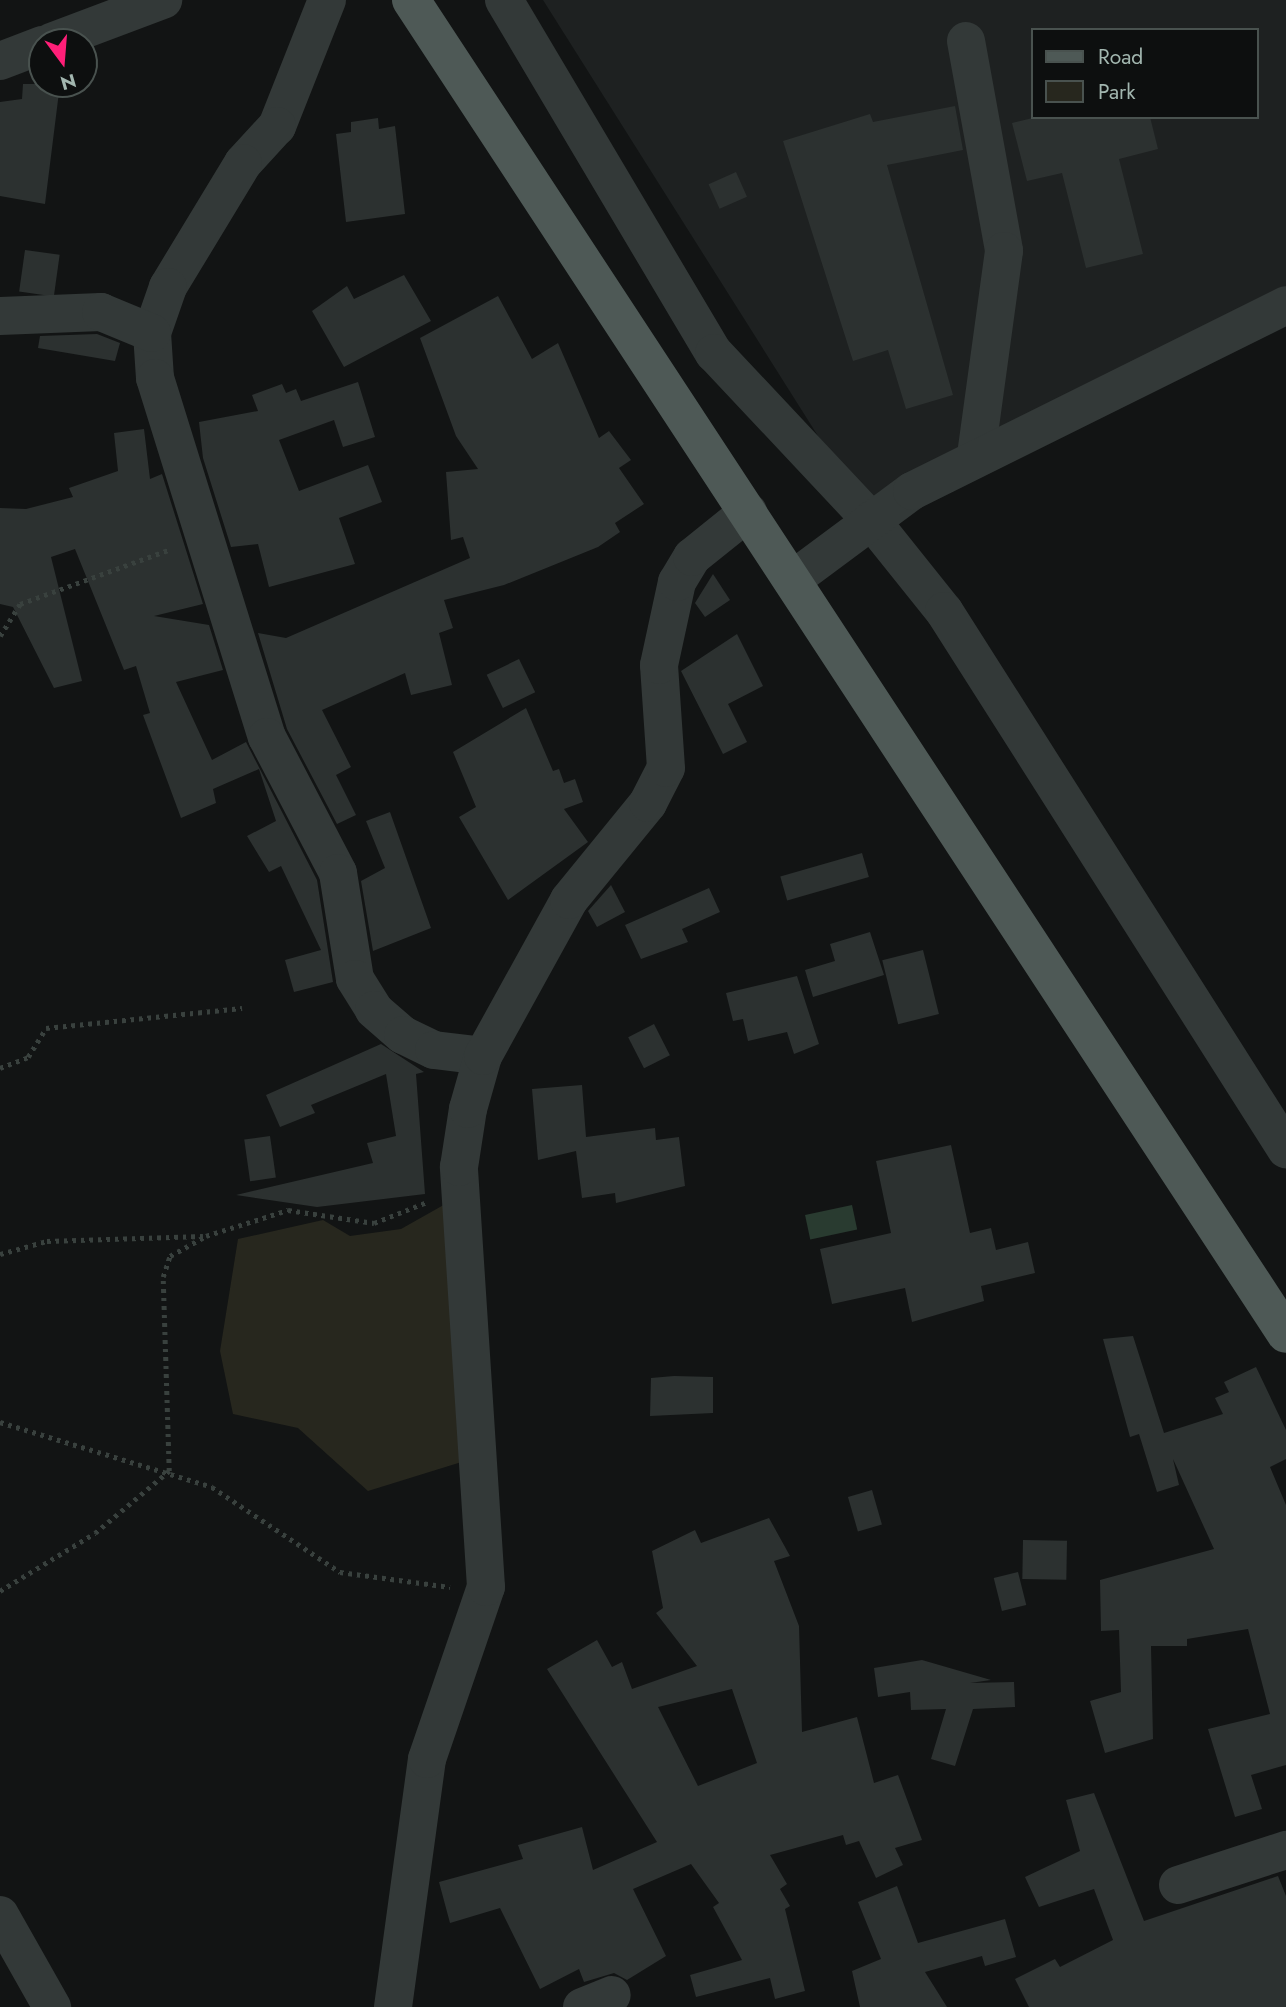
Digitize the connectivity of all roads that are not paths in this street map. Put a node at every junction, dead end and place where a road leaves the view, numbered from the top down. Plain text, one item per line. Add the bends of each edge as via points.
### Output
1 (163, 0) edge
2 (327, 0) edge
3 (411, 0) edge
4 (504, 0) edge
5 (88, 28) edge
6 (966, 41) dead end
7 (28, 50) edge
8 (0, 61) edge
9 (1286, 305) edge
10 (0, 316) edge
11 (152, 333) junction
12 (976, 455) junction
13 (748, 512) junction
14 (871, 520) junction
15 (792, 580) junction
16 (483, 1056) junction
17 (1286, 1149) edge
18 (1286, 1334) edge
19 (1286, 1850) edge
20 (1178, 1885) dead end
21 (0, 1915) edge
22 (52, 2007) edge
23 (393, 2007) edge

1 - 5 street
2 - 11 street via 277,126 203,222 168,287
3 - 13 main road
4 - 14 street via 713,353
6 - 12 street via 1004,251
7 - 8 street
9 - 12 street
10 - 11 street via 101,312
11 - 16 street via 164,420 206,534 267,737 338,873 355,979 374,1010 403,1035 434,1050
12 - 14 street
13 - 15 main road
13 - 16 street via 692,557 677,582 659,665 666,768 648,803 569,900
14 - 15 street
14 - 17 street via 944,611
15 - 18 main road
16 - 23 street via 459,1167 486,1587 427,1759
19 - 20 street
21 - 22 street

